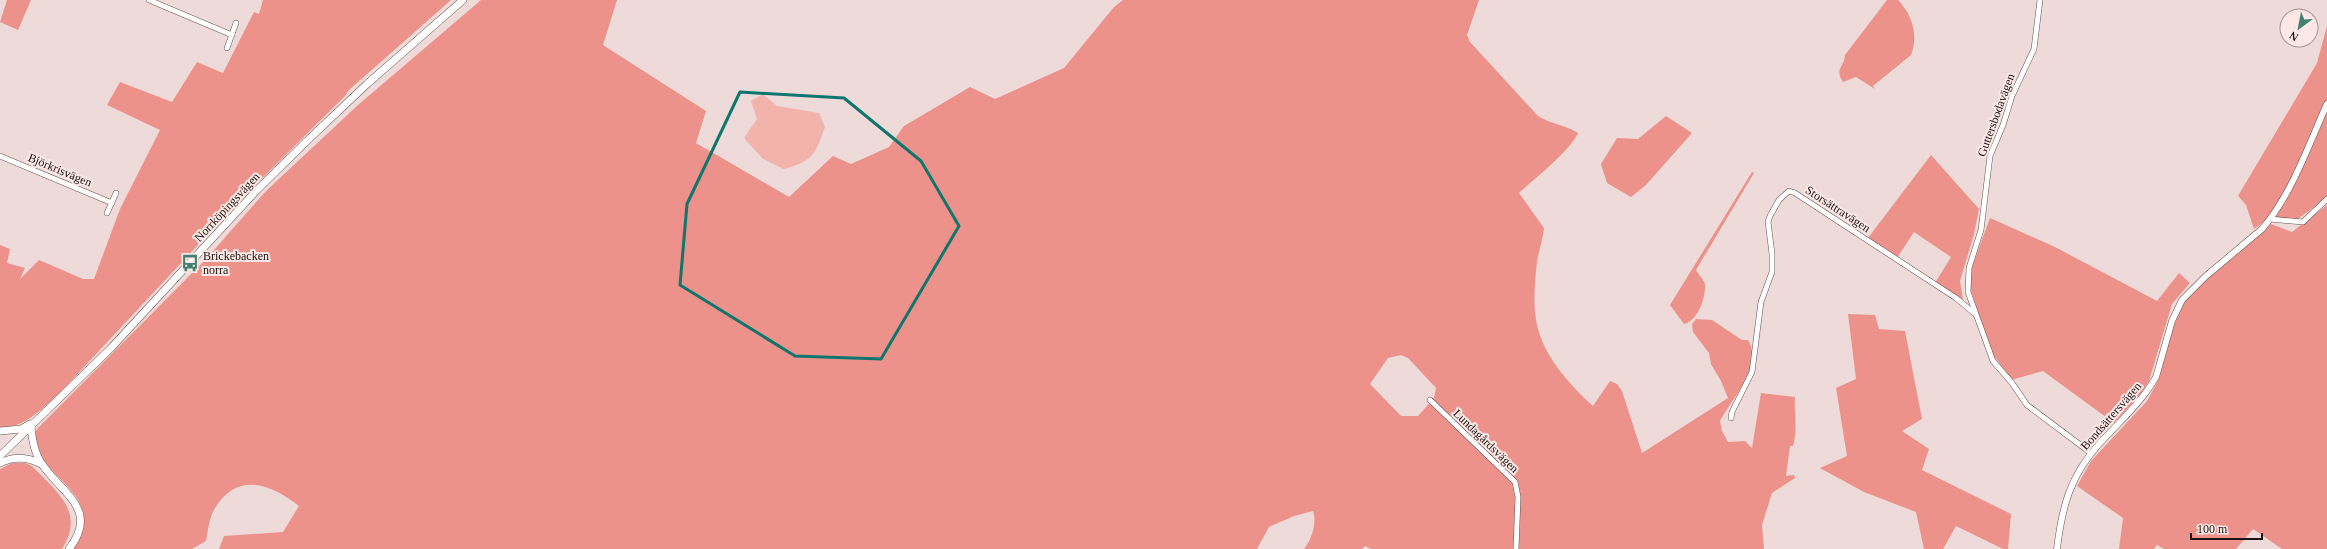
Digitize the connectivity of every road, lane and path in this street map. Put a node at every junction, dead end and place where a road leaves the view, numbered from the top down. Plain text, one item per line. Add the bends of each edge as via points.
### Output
1 (149, 0) edge
2 (463, 0) edge
3 (2040, 0) edge
4 (236, 23) dead end
5 (232, 35) junction
6 (227, 48) dead end
7 (2327, 104) edge
8 (0, 156) edge
9 (116, 193) dead end
10 (2327, 199) edge
11 (112, 203) junction
12 (107, 213) dead end
13 (2270, 219) junction
14 (1976, 315) junction
15 (1430, 400) dead end
16 (39, 418) junction
17 (1731, 418) dead end
18 (31, 426) junction
19 (0, 431) edge
20 (2091, 454) junction
21 (0, 456) edge
22 (0, 463) edge
23 (41, 464) junction
24 (69, 549) edge
25 (1516, 549) edge
26 (2057, 549) edge

1 - 5 street
2 - 16 main road, Norrköpingsvägen via 357,93 251,196 111,348
3 - 14 street, Guttersbodavägen via 2034,49 2012,96 1988,166 1981,230 1968,277 1968,292
4 - 5 street
5 - 6 street
7 - 13 street, Bondsättersvägen
8 - 11 street, Björkrisvägen
9 - 11 street
10 - 13 street via 2303,222
11 - 12 street
13 - 20 street, Bondsättersvägen via 2182,300 2172,320 2152,385
14 - 17 street, Storsättravägen via 1956,298 1795,193 1788,191 1779,200 1770,216 1772,272 1761,302 1752,372
14 - 20 street, Guttersbodavägen via 1993,361 2027,406
15 - 25 street, Lundagårdsvägen via 1515,482 1518,497
16 - 18 main road, Norrköpingsvägen
16 - 19 main road via 21,429
18 - 21 main road, Norrköpingsvägen
18 - 23 main road via 33,442
20 - 26 street, Bondsättersvägen via 2066,497
22 - 23 main road via 15,458 26,458
23 - 24 main road via 76,503 81,520 80,531

